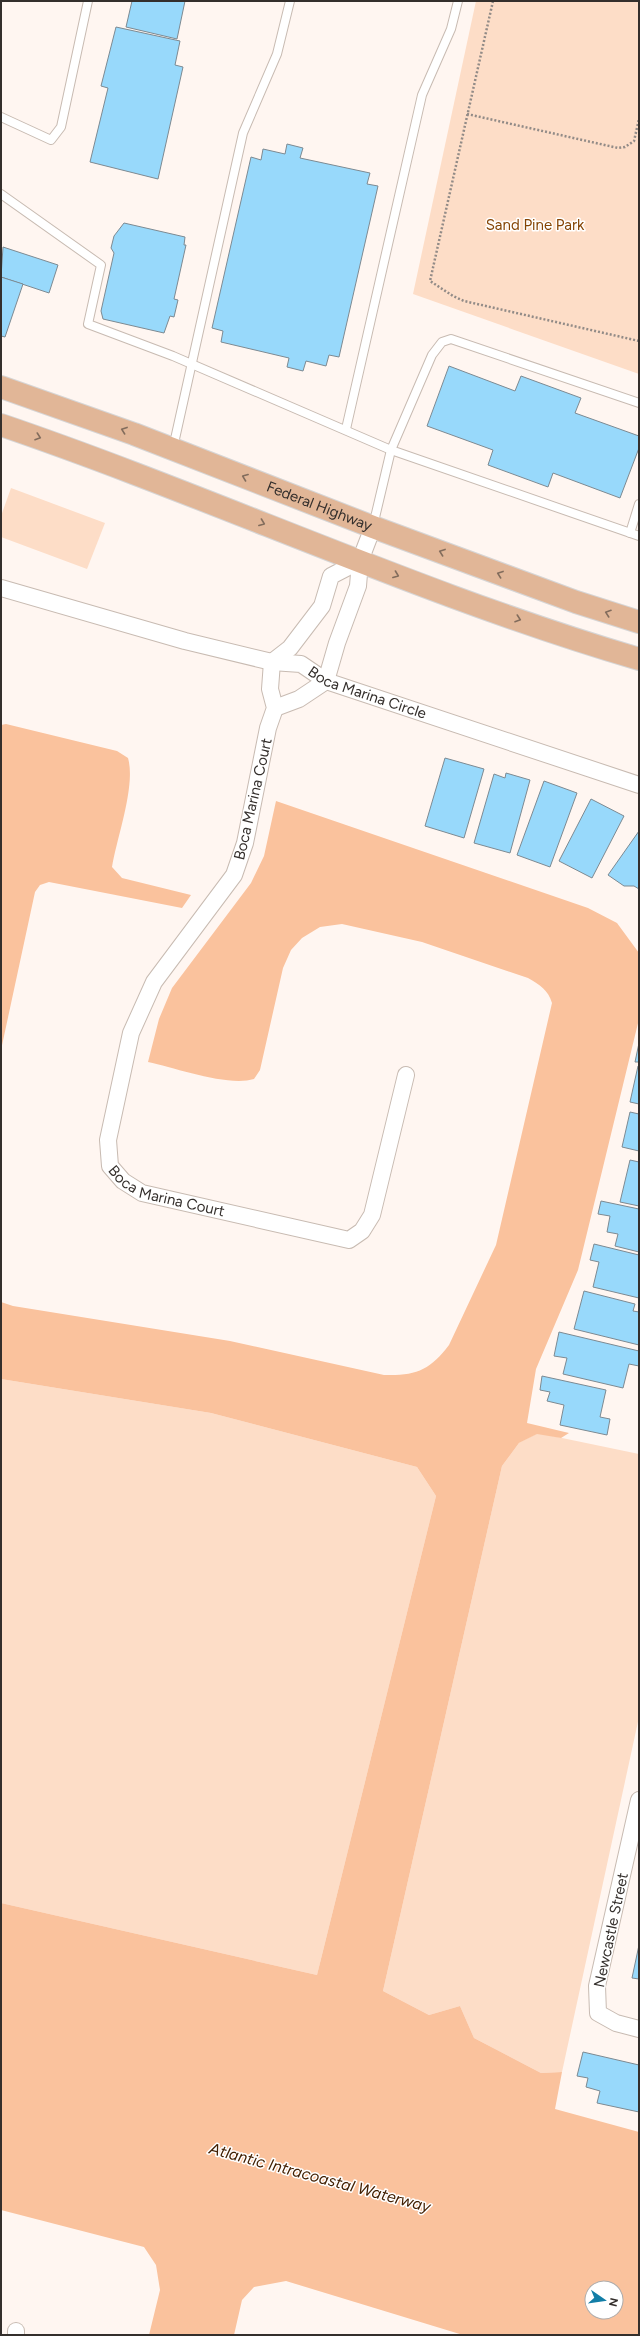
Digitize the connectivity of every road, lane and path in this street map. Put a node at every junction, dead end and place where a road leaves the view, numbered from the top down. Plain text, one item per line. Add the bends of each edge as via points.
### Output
1 (88, 1) edge
2 (290, 1) edge
3 (458, 1) edge
4 (493, 1) edge
5 (467, 114) junction
6 (1, 117) edge
7 (639, 119) edge
8 (634, 141) junction
9 (639, 143) edge
10 (1, 194) edge
11 (639, 341) edge
12 (193, 365) junction
13 (1, 387) edge
14 (639, 403) edge
15 (1, 425) edge
16 (346, 429) junction
17 (173, 449) junction
18 (391, 450) junction
19 (639, 504) edge
20 (373, 527) junction
21 (630, 533) junction
22 (639, 536) edge
23 (360, 561) junction
24 (1, 588) edge
25 (639, 622) edge
26 (639, 659) edge
27 (272, 662) junction
28 (326, 681) junction
29 (275, 708) junction
30 (639, 785) edge
31 (406, 1075) dead end
32 (639, 1800) edge
33 (639, 2029) edge

1 - 6 lane via 61,127 51,140
2 - 12 lane via 277,54 243,133
3 - 16 lane via 451,29 422,95
4 - 5 path
5 - 8 path via 618,148
5 - 11 path via 430,281 464,300
7 - 8 path
8 - 9 path
10 - 12 lane via 101,265 88,324
12 - 16 lane
12 - 17 lane
17 -> 13 main road, Federal Highway via 88,416
14 - 18 lane via 452,339 442,342 432,355
15 -> 23 main road via 124,469
16 - 18 lane
20 -> 17 main road, Federal Highway
18 - 20 lane
18 - 21 lane
19 - 21 lane
20 - 23 street
25 -> 20 main road, Federal Highway via 576,602
21 - 22 lane
23 -> 26 main road via 523,621
23 - 27 street via 331,576 322,606 290,648
23 - 28 street via 358,586
24 - 27 street, Boca Marina Circle via 185,642
27 - 28 street, Boca Marina Circle via 301,664
27 - 29 street via 270,689
28 - 29 street via 299,699
28 - 30 street, Boca Marina Circle
29 - 31 street, Boca Marina Court via 268,728 240,860 224,890 154,982 132,1033 108,1140 110,1166 123,1182 142,1193 349,1240 362,1231 372,1215
32 - 33 street, Newcastle Street via 597,1986 598,2012 616,2023

